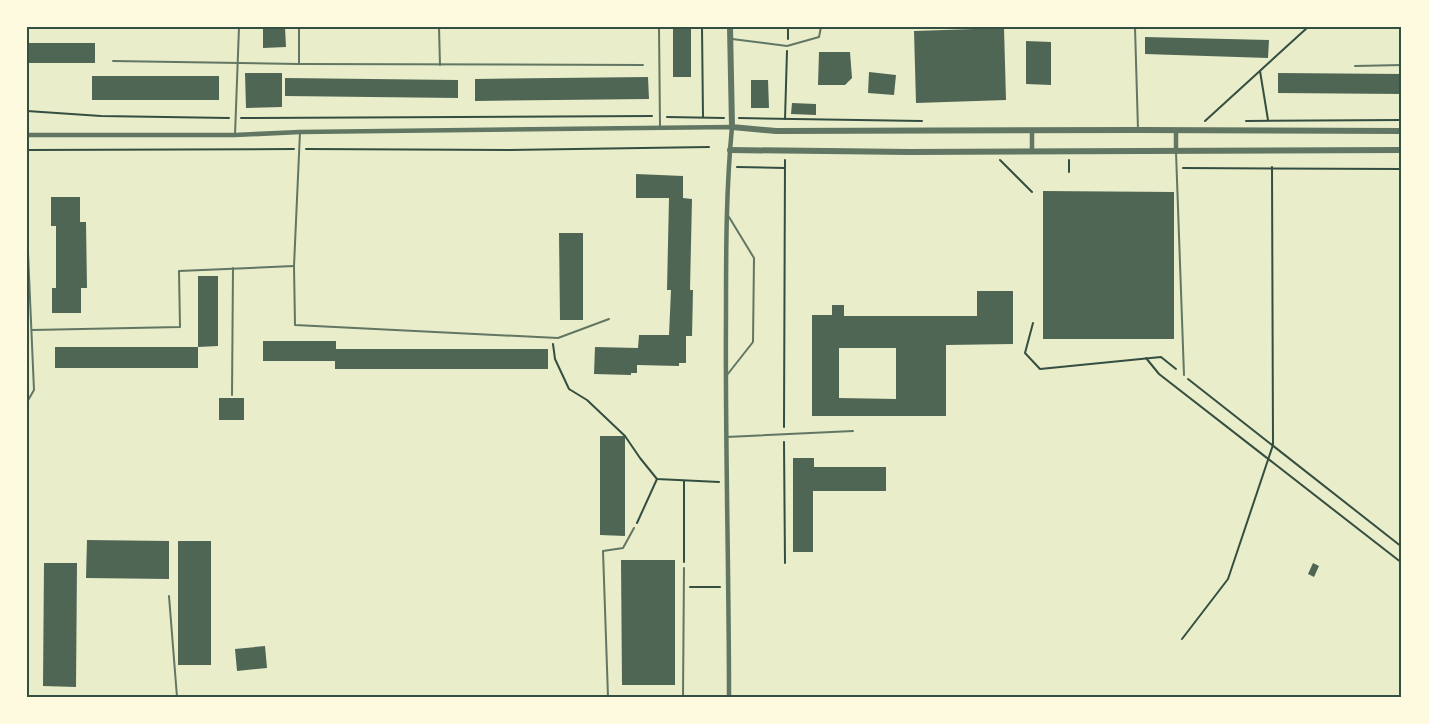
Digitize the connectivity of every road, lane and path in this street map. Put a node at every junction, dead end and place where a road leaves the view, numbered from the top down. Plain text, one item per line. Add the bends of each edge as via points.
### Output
1 (239, 27) edge
2 (299, 27) edge
3 (439, 27) edge
4 (659, 27) edge
5 (702, 27) edge
6 (730, 27) edge
7 (788, 27) edge
8 (821, 27) edge
9 (1135, 27) edge
10 (1308, 27) edge
11 (27, 28) edge
12 (92, 28) edge
13 (730, 39) junction
14 (788, 46) junction
15 (113, 61) dead end
16 (239, 63) junction
17 (299, 64) junction
18 (440, 65) junction
19 (643, 65) dead end
20 (1402, 65) edge
21 (1355, 66) dead end
22 (1260, 71) junction
23 (27, 111) edge
24 (660, 117) junction
25 (704, 117) junction
26 (236, 118) junction
27 (732, 118) junction
28 (785, 119) junction
29 (1268, 120) junction
30 (1402, 120) edge
31 (930, 121) dead end
32 (1216, 121) dead end
33 (1237, 121) dead end
34 (732, 127) junction
35 (660, 128) junction
36 (1032, 130) junction
37 (1138, 130) junction
38 (1176, 130) junction
39 (1402, 131) edge
40 (300, 132) junction
41 (27, 135) edge
42 (236, 135) junction
43 (709, 147) dead end
44 (299, 149) junction
45 (27, 150) edge
46 (730, 150) junction
47 (1402, 150) edge
48 (992, 152) junction
49 (1032, 152) junction
50 (1176, 152) junction
51 (785, 160) dead end
52 (737, 167) dead end
53 (1272, 167) junction
54 (785, 168) junction
55 (1176, 168) junction
56 (1402, 169) edge
57 (1032, 192) dead end
58 (726, 213) junction
59 (27, 230) edge
60 (294, 266) junction
61 (233, 268) junction
62 (609, 319) dead end
63 (1033, 323) dead end
64 (32, 330) junction
65 (553, 338) junction
66 (1146, 358) junction
67 (1182, 374) junction
68 (725, 377) junction
69 (232, 395) dead end
70 (27, 402) edge
71 (853, 431) dead end
72 (784, 434) junction
73 (726, 437) junction
74 (1273, 445) junction
75 (1268, 459) junction
76 (657, 479) junction
77 (684, 480) junction
78 (726, 482) junction
79 (634, 528) joint
80 (27, 537) edge
81 (27, 544) edge
82 (1402, 547) edge
83 (785, 563) dead end
84 (1402, 564) edge
85 (684, 568) joint
86 (684, 587) junction
87 (729, 587) junction
88 (169, 596) dead end
89 (1182, 639) dead end
90 (177, 697) edge
91 (608, 697) edge
92 (683, 697) edge
93 (729, 697) edge

1 - 16 lane
2 - 17 lane
3 - 18 lane
4 - 24 lane
5 - 25 path
6 - 13 street
7 - 14 path
8 - 14 lane via 819,37
9 - 37 lane
10 - 22 path
11 - 12 lane
13 - 14 lane
13 - 27 street
14 - 28 path
15 - 16 lane
16 - 17 lane
16 - 26 lane
17 - 18 lane
18 - 19 lane
20 - 21 lane
22 - 29 path
22 - 32 path via 1205,121
23 - 26 path
24 - 25 path
24 - 26 path
24 - 35 lane
25 - 27 path
26 - 42 lane
27 - 28 path
27 - 34 street
28 - 31 path
29 - 30 path
29 - 33 path
34 - 35 street
34 - 36 street via 776,131
34 - 46 street
35 - 40 street
36 - 37 street
36 - 49 street
37 - 38 street
38 - 39 street
38 - 50 street
40 - 42 street
40 - 44 lane
41 - 42 street
43 - 44 path
44 - 45 path
44 - 60 lane
46 - 48 street
46 - 58 street
47 - 50 street
48 - 49 street
48 - 57 path
49 - 50 street
50 - 55 lane
51 - 54 path
52 - 54 path
53 - 55 path
53 - 56 path
53 - 74 path
54 - 72 path
55 - 67 lane
58 - 68 street
58 - 68 lane via 754,258 753,342
59 - 64 lane
60 - 61 lane
60 - 65 lane via 295,325
61 - 64 lane via 179,271 180,327
61 - 69 lane
62 - 65 lane
63 - 66 path via 1025,353 1040,369
64 - 70 lane via 34,390
65 - 76 path via 555,359 569,389 587,400 625,436
66 - 67 path via 1161,357
66 - 75 path via 1159,374
67 - 74 path
68 - 73 street
71 - 72 lane
72 - 73 lane
72 - 83 path
73 - 78 street
74 - 75 path
74 - 82 path
75 - 84 path
75 - 89 path via 1228,579
76 - 77 path
76 - 79 path
77 - 78 path
77 - 85 path
78 - 87 street
79 - 91 lane via 623,548 603,551
80 - 81 lane
85 - 86 lane
86 - 87 path
86 - 92 lane
87 - 93 street
88 - 90 lane

